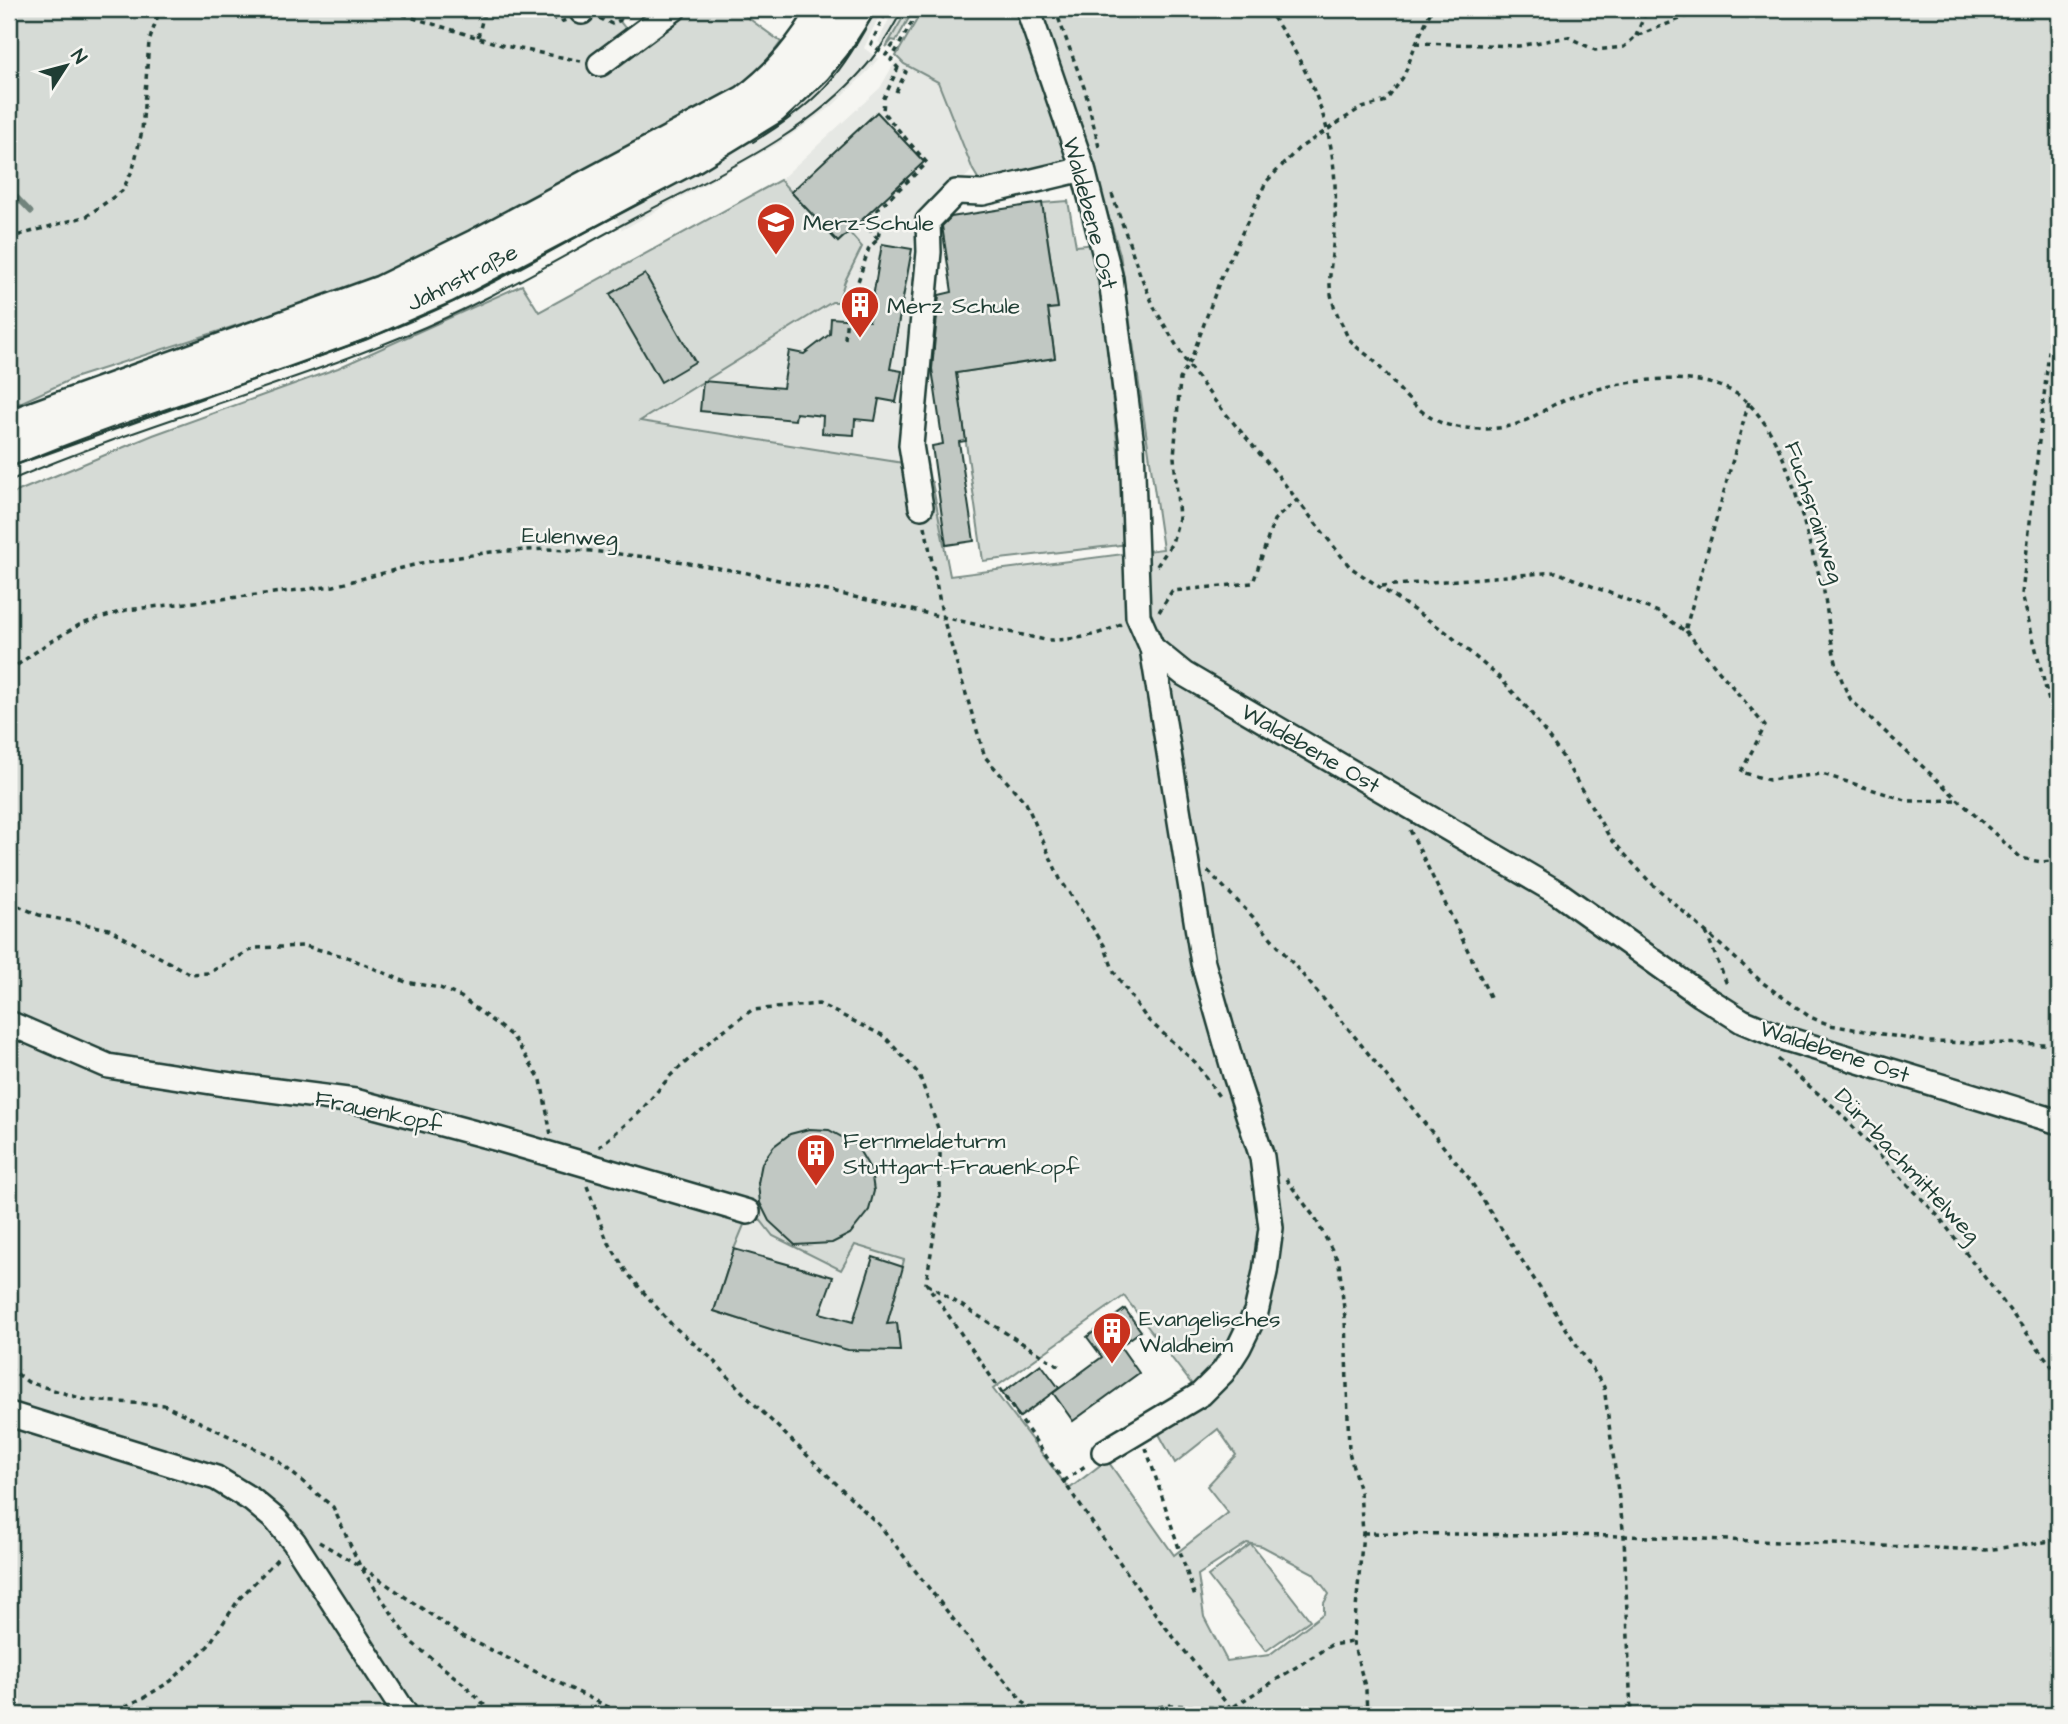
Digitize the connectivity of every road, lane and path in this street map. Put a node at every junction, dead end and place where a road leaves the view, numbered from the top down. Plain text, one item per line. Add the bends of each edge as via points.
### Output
1 (160, 9) edge
2 (384, 9) edge
3 (485, 9) edge
4 (674, 9) edge
5 (825, 9) edge
6 (919, 9) edge
7 (1028, 9) edge
8 (1055, 9) edge
9 (1267, 9) edge
10 (1432, 9) edge
11 (1647, 9) edge
12 (1706, 9) edge
13 (872, 11) edge
14 (588, 13) edge
15 (621, 20) dead end
16 (1636, 36) junction
17 (478, 37) junction
18 (1416, 43) junction
19 (897, 47) junction
20 (600, 64) joint
21 (898, 68) junction
22 (896, 92) dead end
23 (1328, 131) junction
24 (1100, 154) dead end
25 (1083, 169) junction
26 (1110, 188) dead end
27 (890, 225) dead end
28 (9, 238) edge
29 (878, 239) junction
30 (2059, 261) edge
31 (845, 339) dead end
32 (1188, 365) junction
33 (1749, 402) junction
34 (9, 426) edge
35 (9, 450) edge
36 (1297, 500) junction
37 (921, 507) joint
38 (1139, 586) junction
39 (1381, 587) junction
40 (1138, 616) junction
41 (943, 618) junction
42 (1685, 631) junction
43 (1152, 648) junction
44 (9, 671) edge
45 (2059, 741) edge
46 (1401, 800) junction
47 (1960, 800) junction
48 (2059, 860) edge
49 (1206, 869) dead end
50 (9, 902) edge
51 (1704, 929) junction
52 (1728, 988) dead end
53 (1492, 1001) dead end
54 (9, 1023) edge
55 (2059, 1046) edge
56 (1775, 1057) dead end
57 (1227, 1107) dead end
58 (2059, 1122) edge
59 (552, 1138) dead end
60 (1262, 1157) junction
61 (578, 1164) junction
62 (748, 1212) dead end
63 (926, 1283) junction
64 (1059, 1366) dead end
65 (9, 1368) edge
66 (2059, 1378) edge
67 (9, 1414) edge
68 (1140, 1429) junction
69 (1104, 1452) joint
70 (1064, 1481) junction
71 (1363, 1533) junction
72 (1624, 1536) junction
73 (2059, 1540) edge
74 (294, 1542) junction
75 (360, 1566) junction
76 (1196, 1600) dead end
77 (1353, 1642) junction
78 (1230, 1709) junction
79 (107, 1715) edge
80 (406, 1715) edge
81 (494, 1715) edge
82 (625, 1715) edge
83 (1035, 1715) edge
84 (1119, 1715) edge
85 (1175, 1715) edge
86 (1236, 1715) edge
87 (1367, 1715) edge
88 (1631, 1715) edge

1 - 28 path via 149,42 142,131 122,191 87,216
2 - 17 path
3 - 17 path
4 - 20 street
5 - 34 main road, Jahnstraße via 804,44 745,101 432,268 340,308
6 - 19 path
7 - 25 street, Waldebene Ost
8 - 24 path via 1085,90
9 - 23 path, Fuchsrainweg via 1295,50
10 - 18 path
11 - 16 path
12 - 16 path
13 - 19 path via 871,44 886,55 893,45
13 - 35 main road, Jahnstraße via 773,108 693,157 419,300
14 - 15 path via 612,24
16 - 18 path via 1625,47 1595,50 1568,37 1519,46
17 - 20 path
18 - 23 path via 1405,76 1386,102 1359,109
19 - 21 path via 891,60
21 - 22 path via 905,72
21 - 29 path via 884,97 883,112 927,163 863,223
23 - 32 path via 1298,149 1266,182
23 - 33 path, Fuchsrainweg via 1335,182 1329,286 1332,307 1350,341 1427,415 1458,428 1514,425 1566,400 1641,381 1674,378 1714,383
25 - 37 street via 983,193 957,192 928,221 925,315 911,445
25 - 38 street, Waldebene Ost via 1111,279 1132,445
26 - 32 path via 1155,309
27 - 29 path via 880,225
29 - 31 path via 865,259 847,315
30 - 45 path via 2022,594
32 - 36 path
32 - 38 path via 1180,379 1176,418 1179,518 1172,544
33 - 42 path
33 - 47 path, Fuchsrainweg via 1778,445 1800,509 1822,582 1842,685 1865,714
36 - 39 path via 1350,567
36 - 43 path via 1274,520 1253,583 1172,591 1156,616
37 - 41 path
38 - 40 street, Waldebene Ost
39 - 42 path via 1556,572 1658,612
39 - 51 path via 1446,632 1500,678 1547,734 1625,856
40 - 41 path, Eulenweg via 1100,635 1074,640 1045,639
40 - 43 street, Waldebene Ost
41 - 44 path, Eulenweg via 665,559 591,551 491,552 421,563 334,586 126,610 80,624
41 - 57 path via 985,757 1026,803 1060,879 1104,945 1127,991 1147,1019 1195,1062
42 - 47 path via 1765,726 1741,772 1769,780 1822,774 1909,801
43 - 46 street, Waldebene Ost via 1184,674
43 - 60 street via 1203,963
46 - 53 path via 1401,810
46 - 58 street, Waldebene Ost via 1558,893 1742,1021 1783,1038
47 - 48 path, Fuchsrainweg via 2021,858
49 - 72 path via 1338,1016 1468,1177 1604,1387
50 - 59 path via 39,915 108,929 190,974 208,973 255,948 305,946 461,997 513,1037 541,1080
51 - 52 path
51 - 55 path via 1790,1004 1830,1025 1928,1042
54 - 61 street, Frauenkopf via 108,1066 355,1101
56 - 66 path, Dürrbachmittelweg via 1834,1107 1939,1217
60 - 68 street via 1270,1228 1256,1311 1223,1372 1201,1394
60 - 71 path via 1315,1218 1339,1263 1349,1452 1360,1492
61 - 62 street, Frauenkopf
61 - 63 path via 640,1112 671,1075 752,1010 818,1004 884,1036 919,1074 940,1134 940,1199
61 - 83 path via 606,1238 627,1273 672,1325 881,1527
63 - 64 path
63 - 70 path
65 - 75 path via 28,1382 86,1400 164,1405 273,1457 333,1507
67 - 74 street via 216,1478 252,1500
68 - 69 street
68 - 76 path
69 - 70 path
70 - 78 path via 1159,1619
71 - 72 path
71 - 77 path
72 - 73 path via 1986,1550
72 - 88 path
74 - 75 path via 312,1538
74 - 79 path via 239,1599 208,1646 180,1672 145,1697
74 - 80 street
75 - 81 path via 411,1643 465,1685
75 - 82 path via 462,1636
77 - 78 path via 1331,1645
77 - 87 path via 1367,1690
78 - 84 path via 1170,1704
78 - 85 path
78 - 86 path

